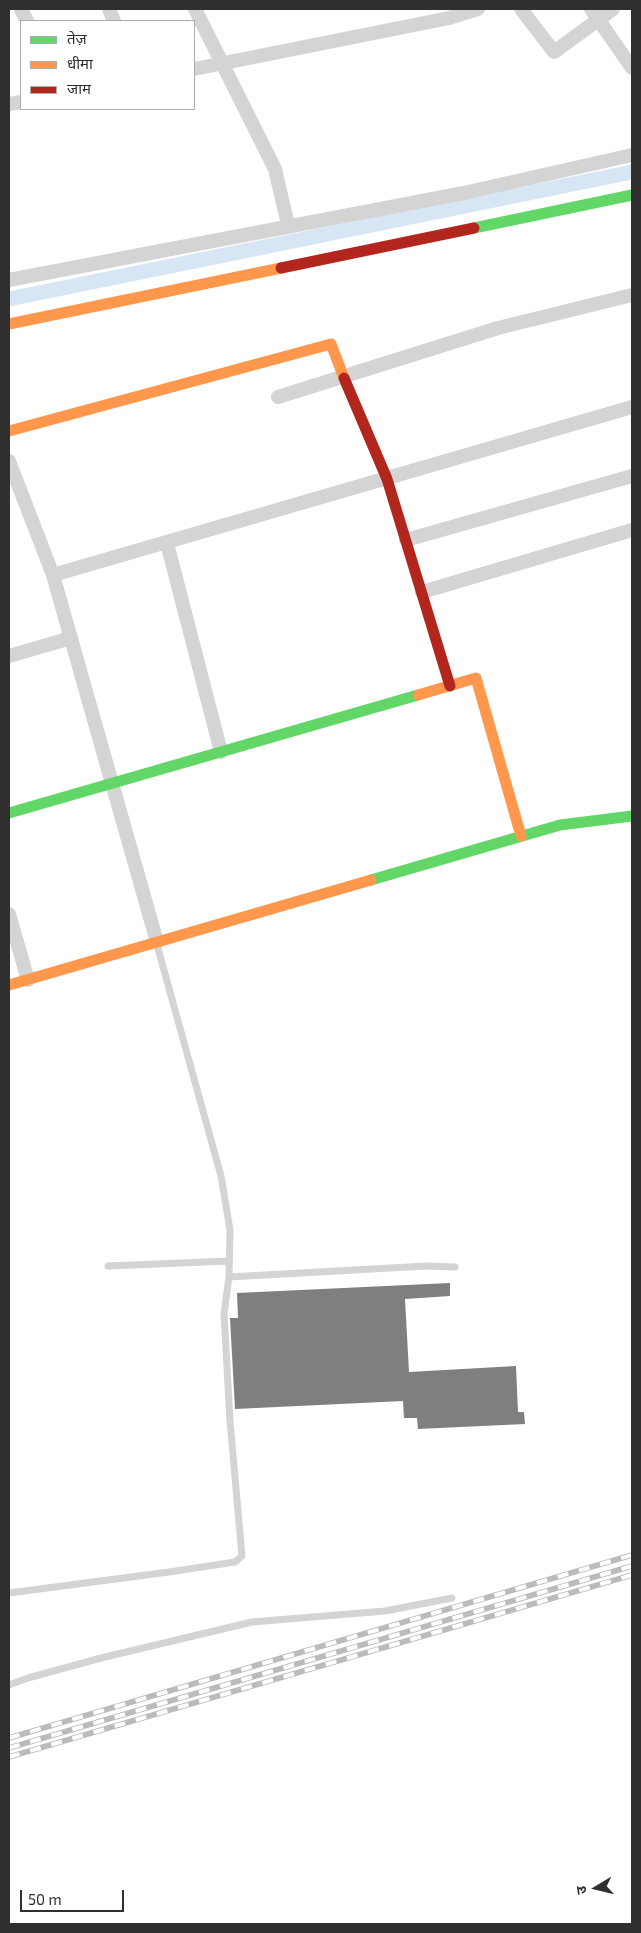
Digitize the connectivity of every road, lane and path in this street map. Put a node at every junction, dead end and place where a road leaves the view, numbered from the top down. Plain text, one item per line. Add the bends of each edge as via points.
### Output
1 (195, 9) edge
2 (478, 9) edge
3 (521, 9) edge
4 (613, 9) edge
5 (594, 14) edge
6 (223, 64) junction
7 (632, 68) edge
8 (195, 69) edge
9 (632, 155) edge
10 (632, 195) edge
11 (288, 225) junction
12 (9, 280) edge
13 (632, 294) edge
14 (9, 324) edge
15 (342, 377) junction
16 (278, 397) dead end
17 (632, 407) edge
18 (9, 431) edge
19 (9, 461) edge
20 (632, 476) edge
21 (387, 479) junction
22 (632, 530) edge
23 (406, 540) junction
24 (167, 543) junction
25 (53, 575) junction
26 (422, 592) junction
27 (71, 638) junction
28 (9, 656) edge
29 (450, 686) junction
30 (221, 752) junction
31 (112, 784) junction
32 (9, 814) edge
33 (632, 816) edge
34 (522, 836) junction
35 (9, 914) edge
36 (156, 942) junction
37 (28, 980) junction
38 (9, 985) edge
39 (229, 1261) junction
40 (108, 1266) dead end
41 (455, 1267) dead end
42 (229, 1277) junction
43 (9, 1593) edge
44 (452, 1598) dead end
45 (9, 1685) edge

1 - 6 street
2 - 6 street via 450,18
3 - 5 street via 554,52
4 - 5 street
5 - 7 street
6 - 8 street
6 - 11 street via 275,169
9 - 11 street via 464,192
10 - 14 street
11 - 12 street
13 - 15 street via 498,328
15 - 16 street
15 - 18 street via 331,344
15 - 21 street
17 - 21 street
19 - 25 street
20 - 23 street
21 - 23 street
21 - 24 street
22 - 26 street
23 - 26 street
24 - 25 street
24 - 30 street
25 - 27 street
26 - 29 street
27 - 28 street
27 - 31 street
29 - 30 street
29 - 34 street via 476,678
30 - 31 street
31 - 32 street
31 - 36 street
33 - 34 street via 560,825
34 - 36 street
35 - 37 street
36 - 37 street
36 - 39 lane via 221,1176 230,1230
37 - 38 street
39 - 40 lane
39 - 42 lane
41 - 42 lane
42 - 43 lane via 224,1321 242,1556 235,1562
44 - 45 lane via 385,1611 252,1622 100,1658

